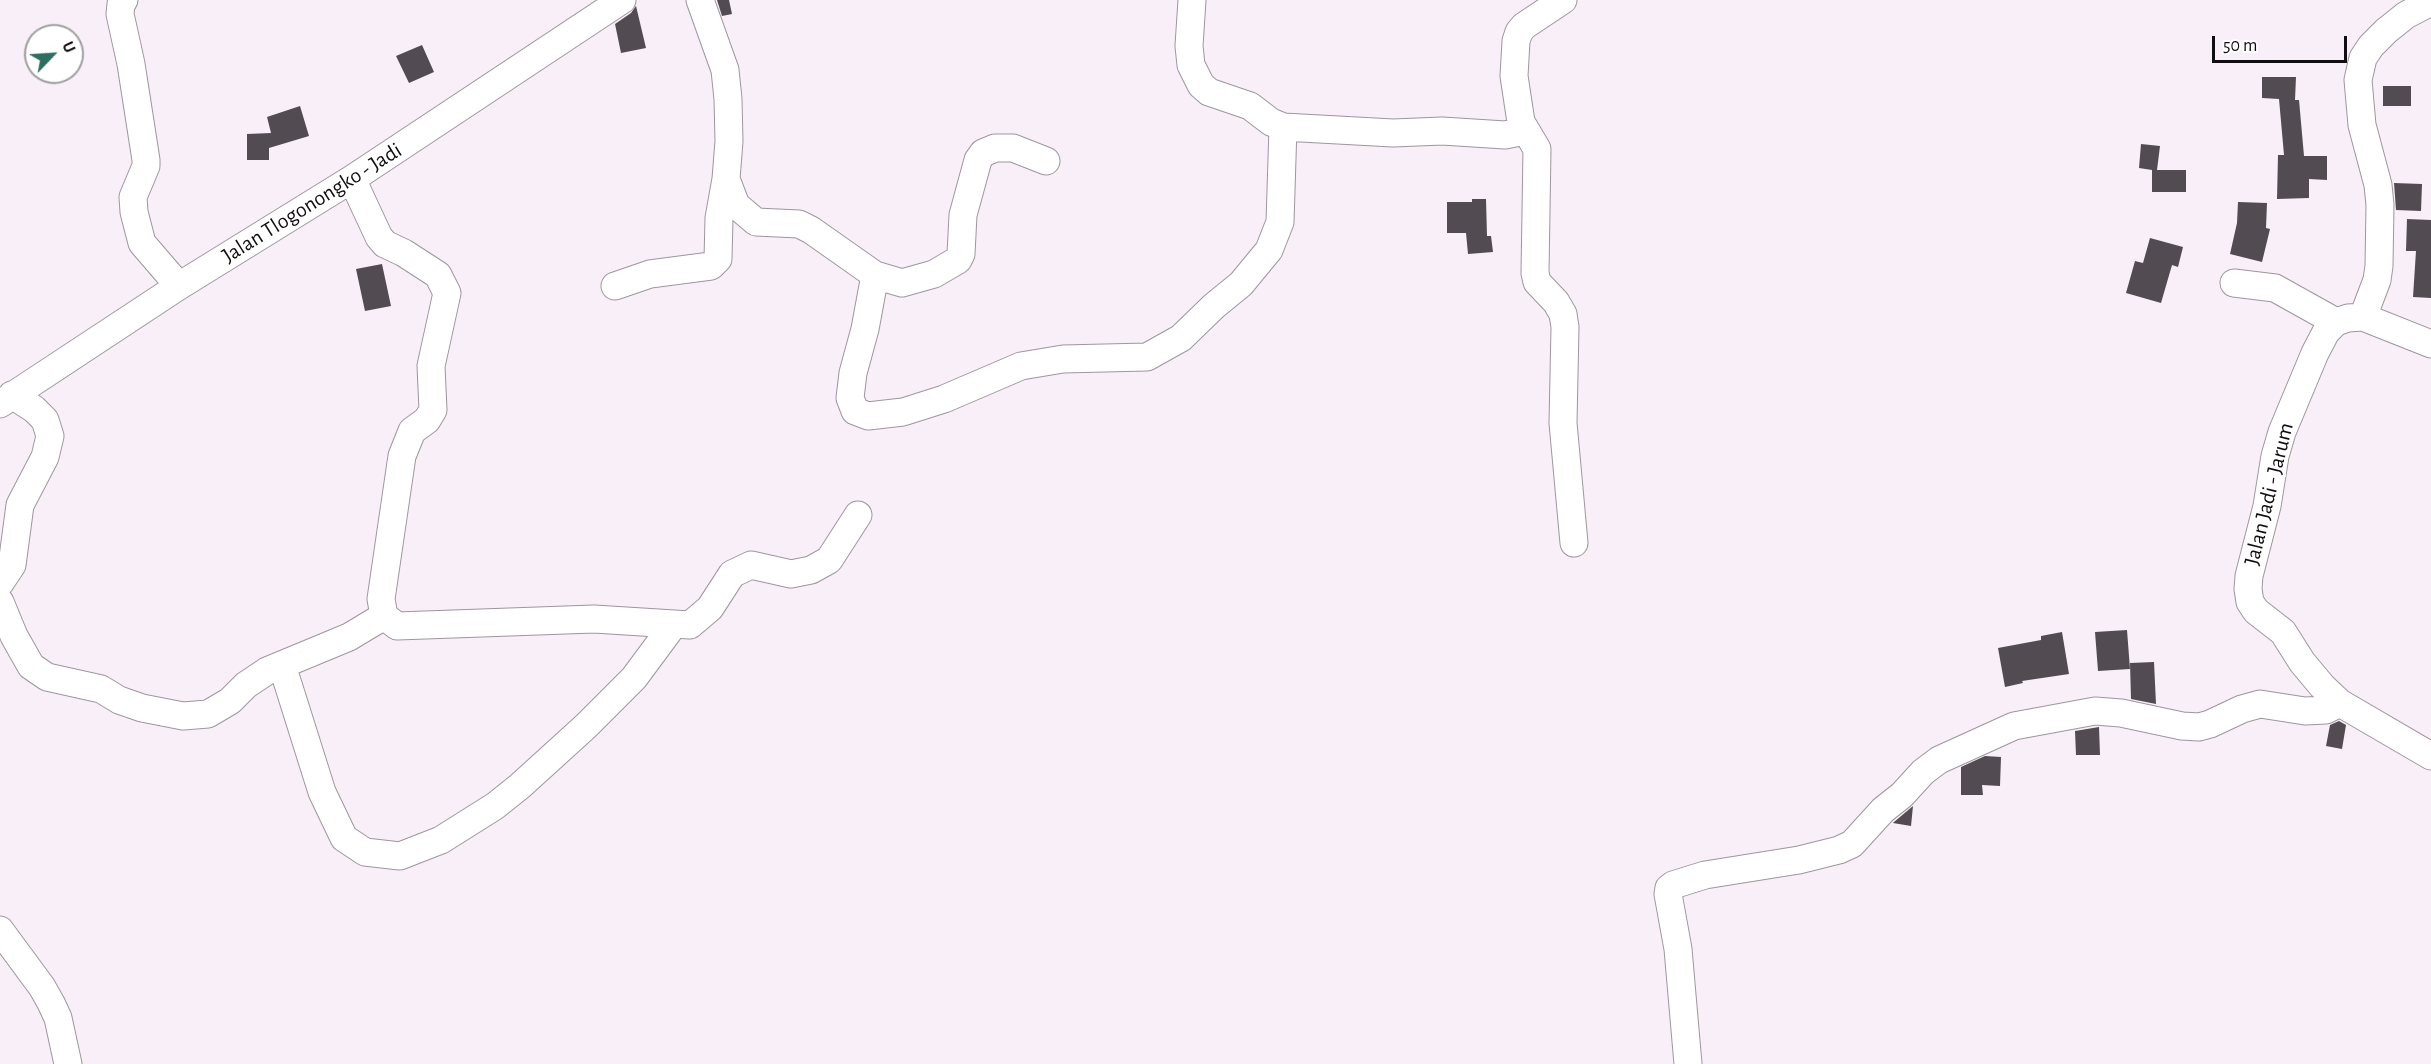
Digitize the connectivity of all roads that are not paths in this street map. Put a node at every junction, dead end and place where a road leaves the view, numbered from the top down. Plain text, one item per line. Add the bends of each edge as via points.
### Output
1 (124, 0) edge
2 (622, 0) edge
3 (700, 0) edge
4 (1192, 0) edge
5 (1563, 0) edge
6 (2431, 2) edge
7 (1283, 127) junction
8 (1525, 131) junction
9 (1046, 161) dead end
10 (351, 179) junction
11 (726, 179) junction
12 (875, 275) junction
13 (2234, 283) dead end
14 (179, 286) junction
15 (615, 286) dead end
16 (2363, 317) junction
17 (2336, 322) junction
18 (2431, 344) edge
19 (6, 399) edge
20 (858, 515) dead end
21 (1575, 543) dead end
22 (0, 583) edge
23 (0, 602) edge
24 (384, 616) junction
25 (674, 624) junction
26 (282, 665) junction
27 (2340, 703) junction
28 (2431, 756) edge
29 (0, 930) edge
30 (68, 1064) edge
31 (1688, 1064) edge

1 - 14 street via 120,14 146,160 133,197 134,212 142,243
2 - 10 street, Jalan Tlogonongko - Jadi
3 - 11 street via 725,70 729,141
4 - 7 street via 1188,46 1191,65 1201,85 1209,92 1250,106
5 - 8 street via 1524,26 1516,41 1514,76
6 - 16 street via 2406,15 2371,46 2363,58 2358,80 2362,125 2380,205 2377,280
7 - 8 street via 1505,135
7 - 12 street via 1280,222 1269,250 1241,284 1181,338 1147,357 1021,366 945,399 903,412 868,416 855,411 850,398
8 - 21 street via 1537,149 1538,163 1535,273 1537,282 1563,314 1565,327 1563,423
9 - 12 street via 1013,148 983,153 967,194 958,260 934,274 902,283
10 - 14 street, Jalan Tlogonongko - Jadi
10 - 24 street via 379,237 438,275 447,293 431,366 433,410 412,431 402,456 381,599
11 - 12 street via 736,205 756,222 799,224
11 - 15 street via 716,262 702,268 650,274
13 - 17 street via 2275,288
14 - 19 street, Jalan Tlogonongko - Jadi
16 - 17 street
16 - 18 street
17 - 27 street, Jalan Jadi - Jarum via 2315,353 2282,432 2248,589 2256,611 2283,632 2302,662
19 - 22 street via 40,414 50,436 45,457 20,505 12,565
20 - 25 street via 829,560 812,570 791,574 751,565 732,574 710,608 690,625
23 - 26 street via 31,666 47,677 101,689 142,708 183,716 208,714 246,685
24 - 25 street via 397,626 594,620
24 - 26 street
25 - 26 street via 634,678 520,786 441,840 400,856 365,852 344,838 322,792
27 - 28 street, Jalan Jadi - Jarum
27 - 31 street via 2326,710 2305,711 2260,704 2199,727 2095,711 2014,726 1939,760 1867,825 1852,844 1799,860 1705,875 1673,885 1668,894 1678,949
29 - 30 street via 51,1003

